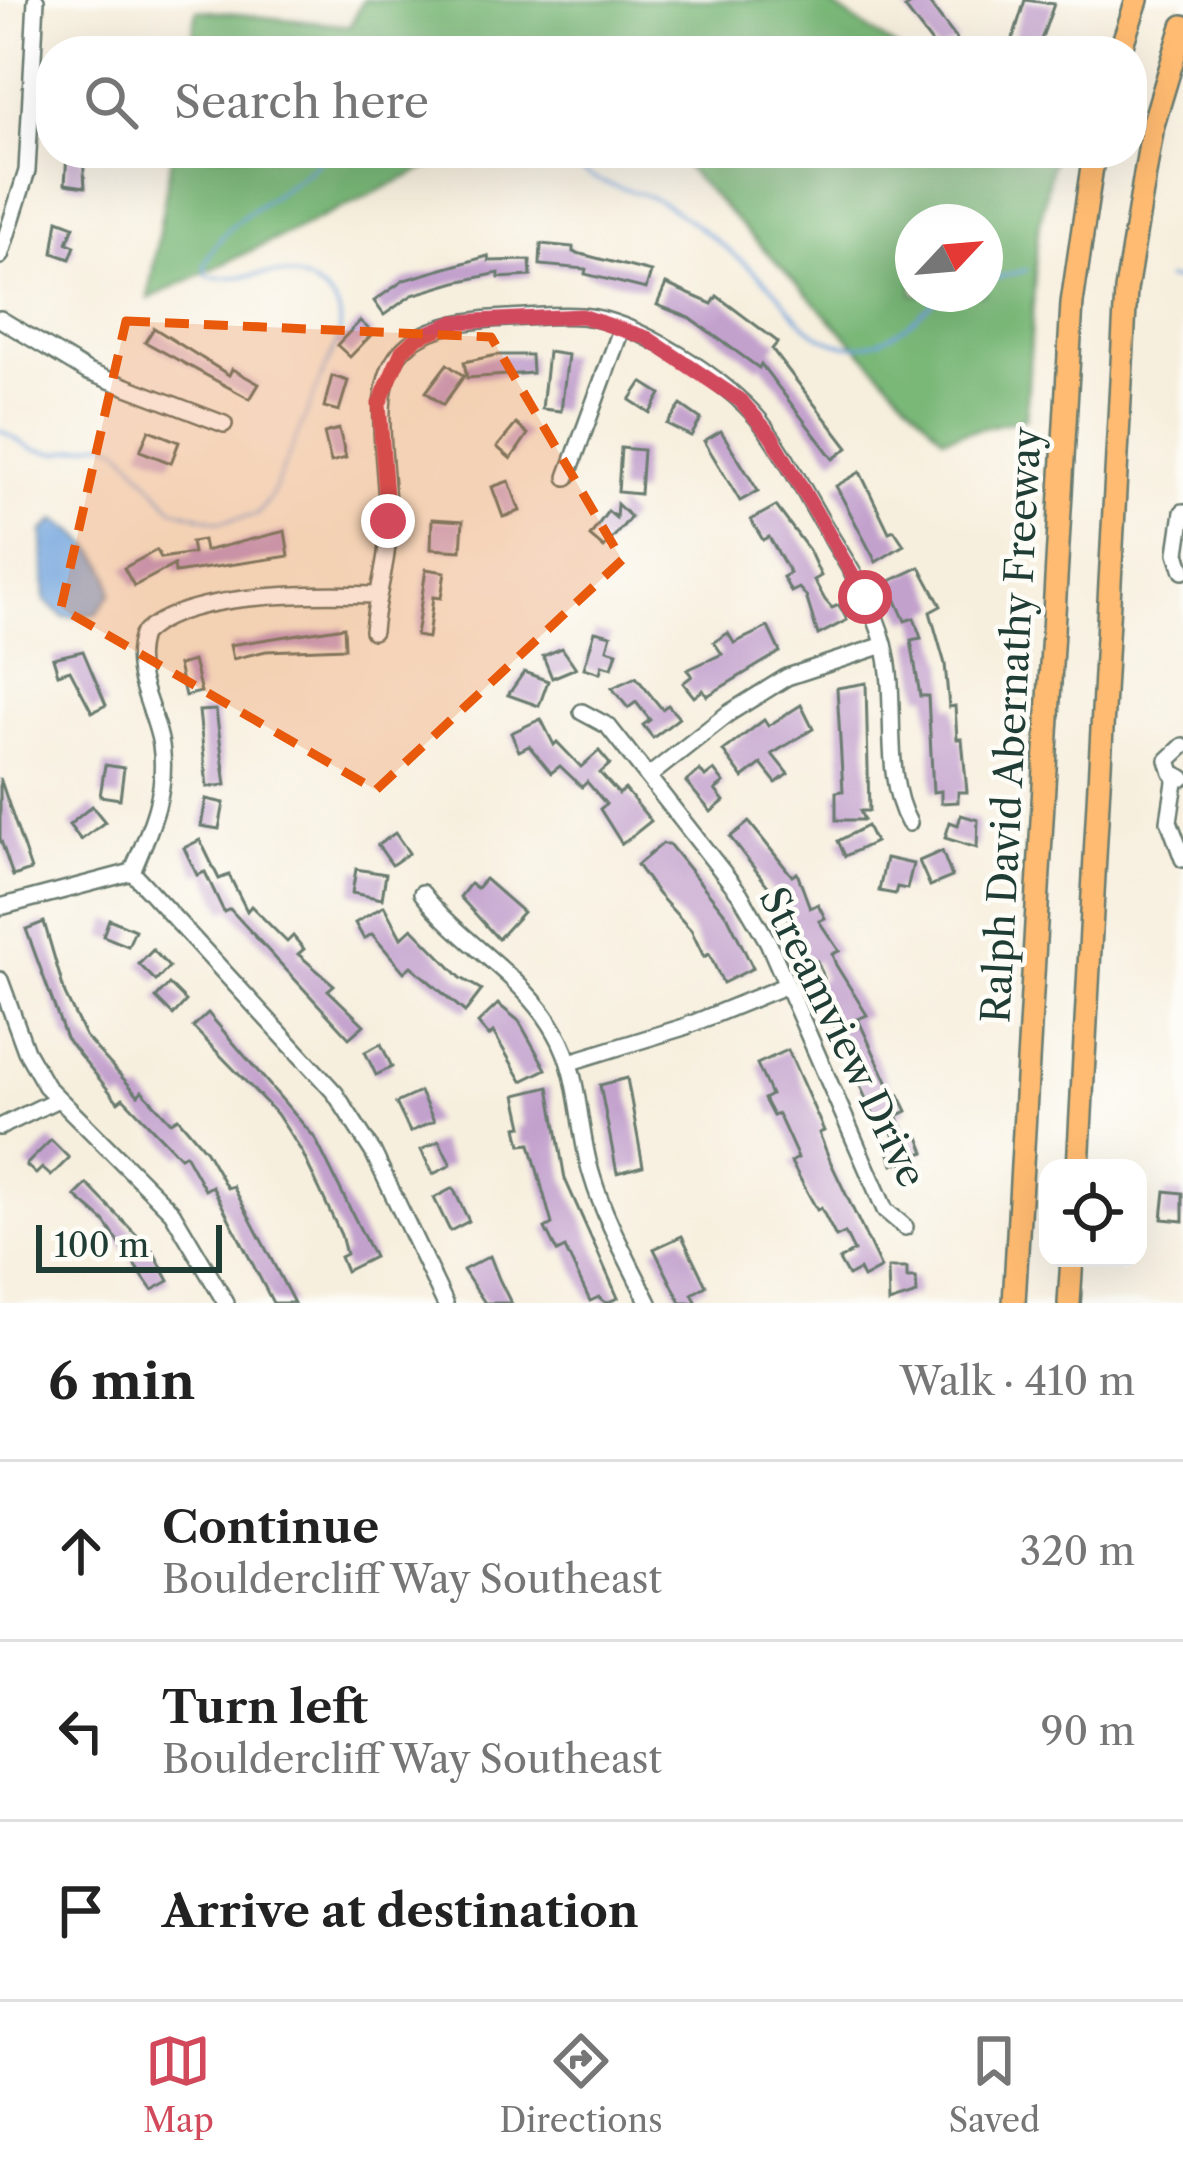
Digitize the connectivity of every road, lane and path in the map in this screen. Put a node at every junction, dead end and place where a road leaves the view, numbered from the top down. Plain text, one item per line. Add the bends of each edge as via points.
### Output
1 (37, 0) edge
2 (1137, 0) edge
3 (1183, 26) edge
4 (1125, 36) edge
5 (1147, 154) edge
6 (1092, 168) edge
7 (1144, 168) edge
8 (0, 256) edge
9 (0, 319) edge
10 (622, 327) junction
11 (224, 424) dead end
12 (567, 477) dead end
13 (1183, 512) edge
14 (1183, 571) edge
15 (376, 595) junction
16 (373, 631) dead end
17 (884, 645) junction
18 (582, 712) dead end
19 (1183, 746) edge
20 (649, 776) junction
21 (1179, 777) edge
22 (910, 823) dead end
23 (1183, 859) edge
24 (132, 872) junction
25 (422, 893) dead end
26 (0, 907) edge
27 (0, 980) edge
28 (787, 985) junction
29 (570, 1062) junction
30 (56, 1100) junction
31 (0, 1126) edge
32 (1078, 1159) edge
33 (905, 1227) dead end
34 (1071, 1267) edge
35 (226, 1303) edge
36 (445, 1303) edge
37 (649, 1303) edge
38 (1014, 1303) edge
39 (1069, 1303) edge

1 - 8 street via 27,171
2 - 4 highway
3 - 5 highway
6 - 38 highway, Ralph David Abernathy Freeway via 1072,303
7 - 32 highway via 1126,290
9 - 11 street via 88,372
10 - 12 street
10 - 15 street via 582,316 472,319 436,328 402,351 379,404 388,536
10 - 17 street via 660,345 756,416 839,551
13 - 14 street
15 - 16 street
15 - 24 street via 182,610 142,635 137,650 163,782
17 - 20 street via 787,677
17 - 22 street via 897,801
18 - 20 street, Streamview Drive via 608,726
19 - 21 street via 1168,760
20 - 28 street, Streamview Drive via 740,894
21 - 23 street via 1169,821
24 - 26 street
24 - 36 street via 326,1081 373,1151
25 - 29 street via 536,1002
27 - 30 street via 26,1051
28 - 29 street via 684,1028
28 - 33 street, Streamview Drive via 885,1210
29 - 37 street via 593,1181
30 - 31 street
30 - 35 street via 172,1212
34 - 39 highway

